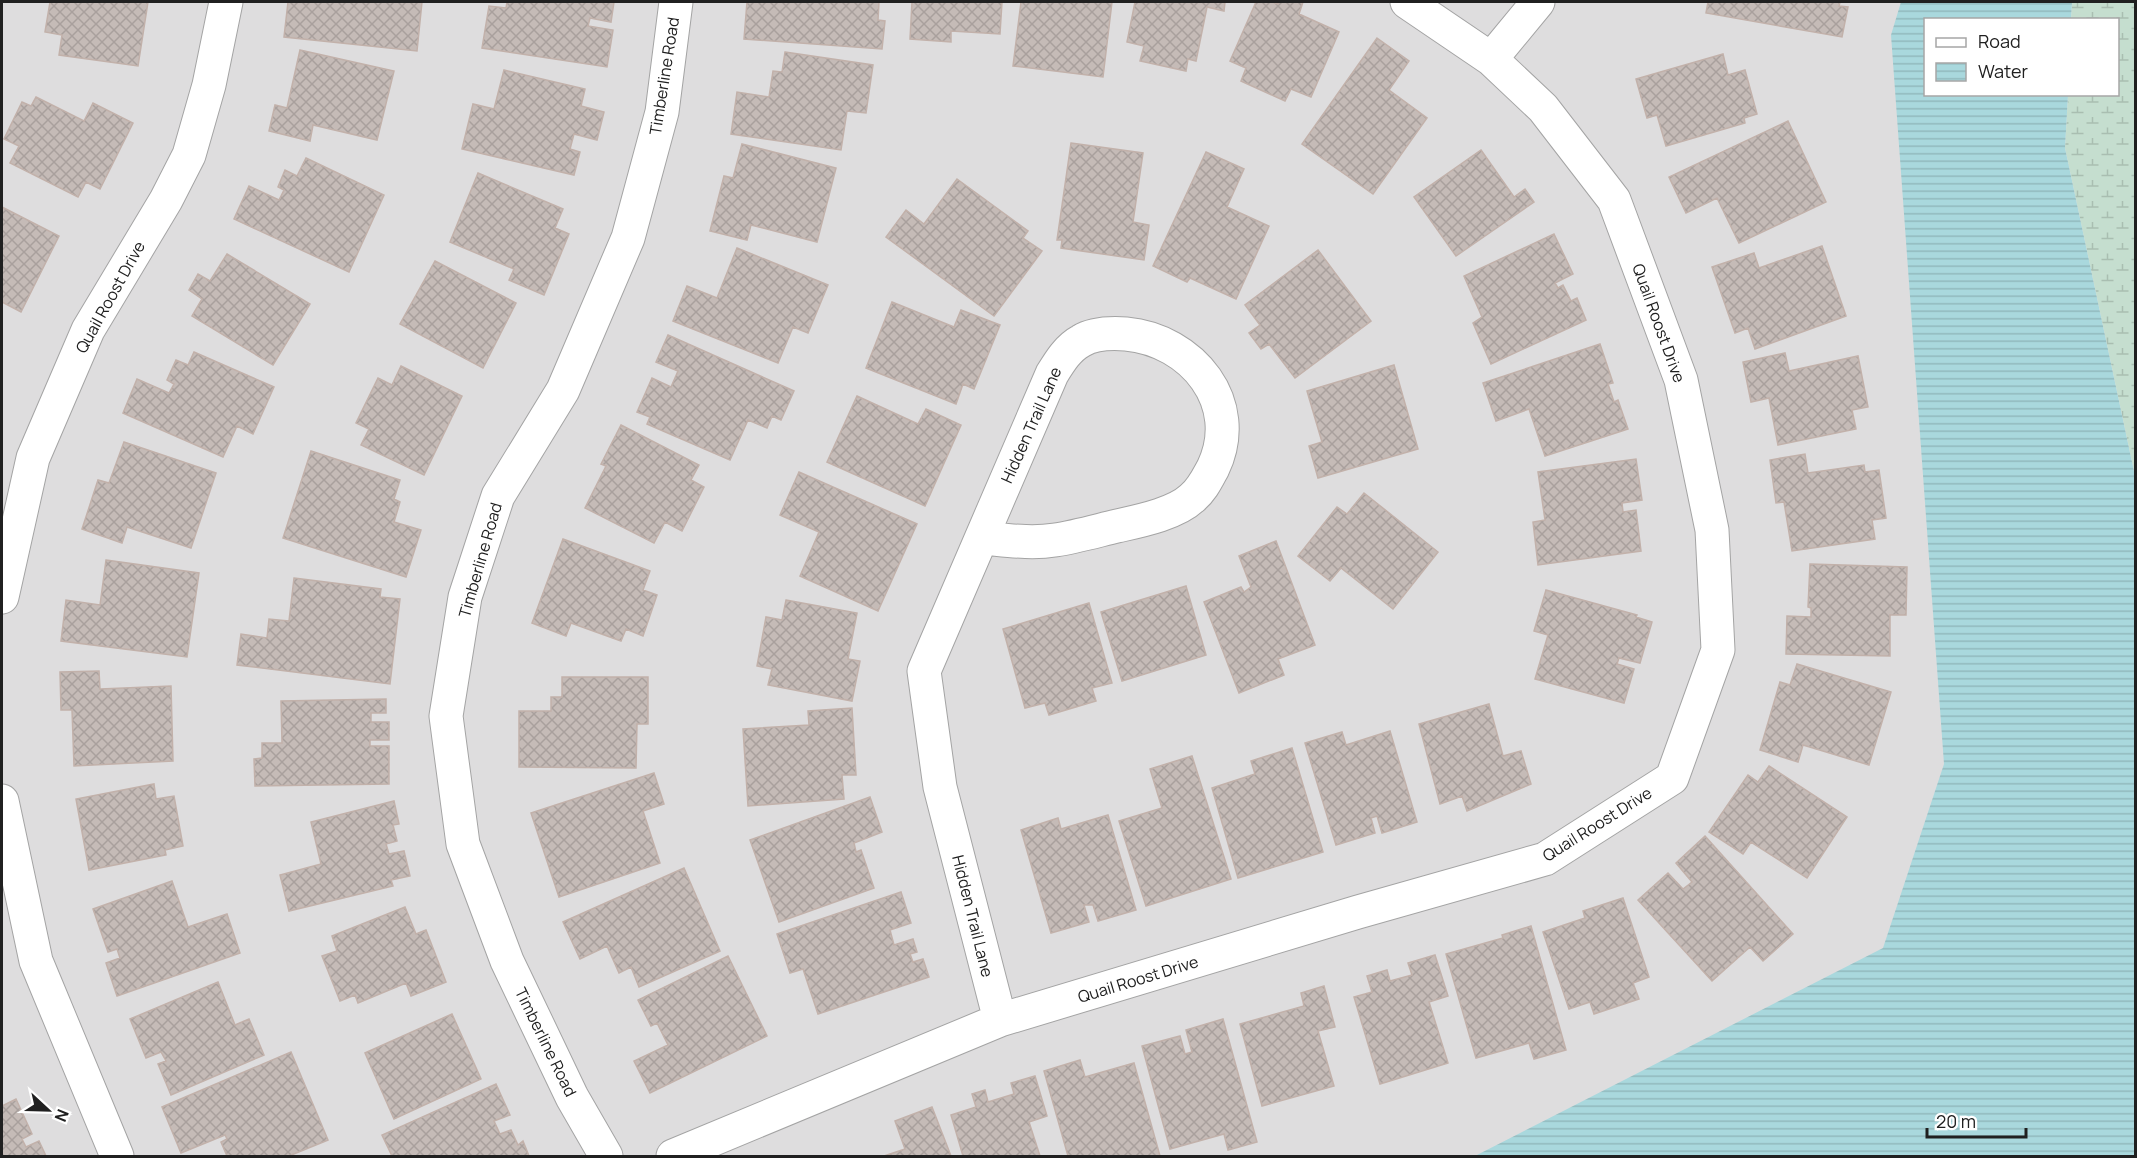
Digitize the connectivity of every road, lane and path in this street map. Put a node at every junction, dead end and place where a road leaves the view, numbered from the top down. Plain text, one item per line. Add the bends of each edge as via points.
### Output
1 (226, 2) edge
2 (676, 2) edge
3 (1407, 2) edge
4 (1538, 2) edge
5 (1491, 59) junction
6 (982, 538) junction
7 (2, 597) edge
8 (2, 801) edge
9 (1000, 1020) junction
10 (117, 1156) edge
11 (606, 1156) edge
12 (673, 1156) edge

1 - 7 street, Quail Roost Drive via 189,155 166,201 88,330 33,458
2 - 11 street, Timberline Road via 662,112 628,238 563,390 498,496 465,597 446,716 463,844 507,962 572,1097
3 - 5 street, Quail Roost Drive
4 - 5 street
5 - 9 street, Quail Roost Drive via 1543,108 1614,200 1681,380 1712,530 1718,650 1672,778 1545,858
6 - 6 street, Hidden Trail Lane via 1052,374 1065,354 1082,340 1111,333 1141,335 1171,347 1198,368 1215,393 1222,415 1223,438 1206,483 1191,500 1154,518 1054,540
6 - 9 street, Hidden Trail Lane via 924,671 940,787
8 - 10 street via 36,961
9 - 12 street, Quail Roost Drive

